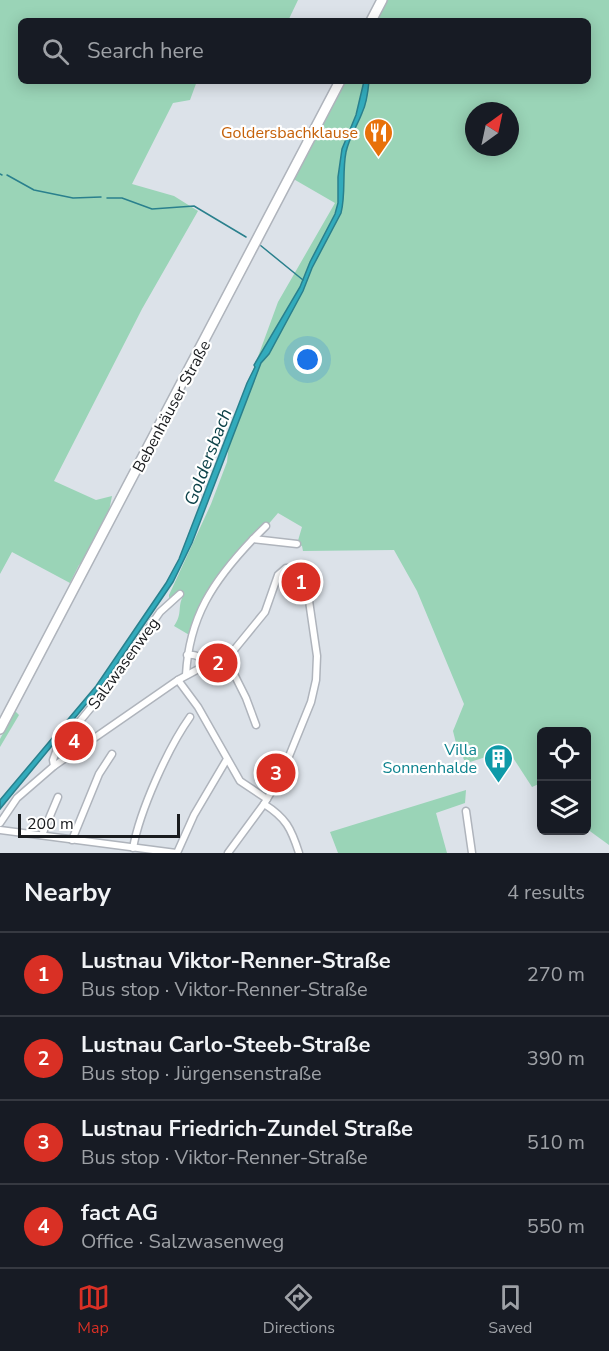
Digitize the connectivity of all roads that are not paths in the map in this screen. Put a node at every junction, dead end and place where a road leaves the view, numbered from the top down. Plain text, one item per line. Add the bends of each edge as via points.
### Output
1 (382, 0) edge
2 (373, 18) edge
3 (338, 84) edge
4 (266, 526) dead end
5 (253, 539) junction
6 (297, 544) dead end
7 (180, 594) dead end
8 (187, 655) junction
9 (225, 656) junction
10 (204, 667) junction
11 (186, 675) junction
12 (178, 680) junction
13 (190, 717) dead end
14 (256, 724) dead end
15 (0, 729) edge
16 (112, 754) dead end
17 (227, 760) junction
18 (54, 766) junction
19 (58, 797) dead end
20 (265, 802) junction
21 (466, 812) dead end
22 (0, 823) edge
23 (0, 830) edge
24 (42, 835) junction
25 (72, 840) junction
26 (134, 850) edge
27 (177, 853) edge
28 (228, 853) edge
29 (299, 853) edge
30 (472, 853) edge

1 - 2 main road
3 - 15 main road, Bebenhäuser Straße
4 - 5 street
5 - 6 street
5 - 8 street via 208,595 191,634
7 - 18 street, Salzwasenweg via 160,612 108,687 57,749
8 - 10 street via 200,657
8 - 11 street
9 - 10 street
9 - 14 street
9 - 20 street via 258,623 278,575 286,568 297,569 306,580 317,656 316,680 285,768
10 - 11 street
11 - 12 street
12 - 17 street
12 - 18 street
13 - 26 street via 162,768
16 - 25 street via 99,774
17 - 20 street via 240,781
17 - 27 street via 194,815
18 - 22 street via 17,798
19 - 24 street
20 - 28 street
20 - 29 street via 283,818
21 - 30 street
23 - 24 street
24 - 25 street
25 - 26 street
26 - 27 street

